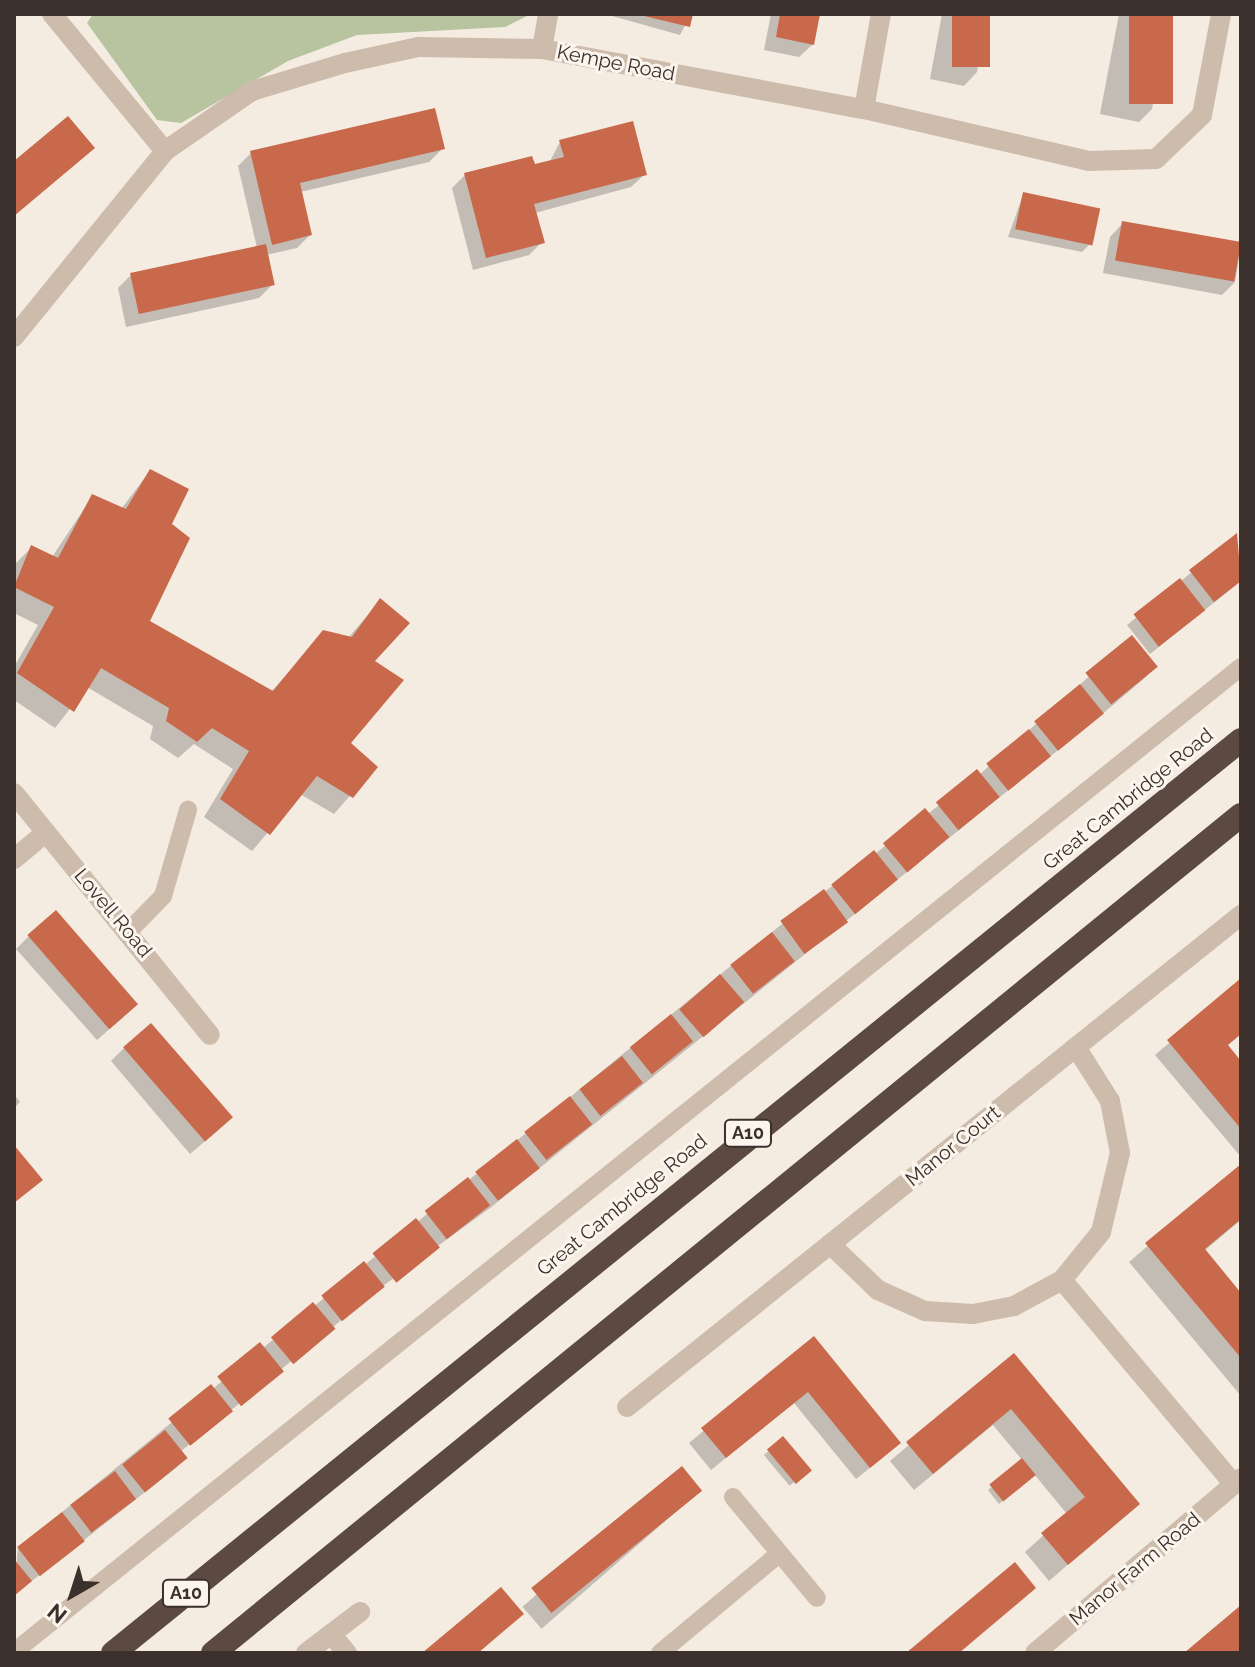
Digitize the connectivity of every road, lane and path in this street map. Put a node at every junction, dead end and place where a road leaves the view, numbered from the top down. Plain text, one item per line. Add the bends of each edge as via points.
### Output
1 (548, 14) edge
2 (881, 14) edge
3 (1221, 14) edge
4 (57, 16) edge
5 (542, 49) junction
6 (864, 109) junction
7 (165, 151) junction
8 (14, 337) edge
9 (1241, 667) edge
10 (1241, 740) edge
11 (14, 793) edge
12 (188, 810) dead end
13 (1241, 815) edge
14 (45, 833) junction
15 (14, 859) edge
16 (1241, 915) edge
17 (129, 931) junction
18 (210, 1035) dead end
19 (1076, 1047) junction
20 (830, 1244) junction
21 (1062, 1280) junction
22 (627, 1407) dead end
23 (1238, 1481) edge
24 (733, 1497) dead end
25 (779, 1554) junction
26 (817, 1598) dead end
27 (360, 1612) dead end
28 (331, 1634) junction
29 (14, 1652) edge
30 (113, 1653) edge
31 (213, 1653) edge
32 (306, 1653) edge
33 (347, 1653) edge
34 (660, 1653) edge
35 (1035, 1653) edge

1 - 5 street
2 - 6 street
3 - 6 street, Kempe Road via 1202,115 1156,159 1089,161
4 - 7 street
5 - 6 street, Kempe Road
5 - 7 street, Kempe Road via 418,47 345,63 252,91
7 - 8 street, Kempe Road
9 - 29 lane
10 - 30 highway, Great Cambridge Road / A10
11 - 14 street, Lovell Road
12 - 17 lane via 163,896
13 - 31 highway
14 - 15 street
14 - 17 street, Lovell Road
16 - 19 street, Manor Court
17 - 18 street, Lovell Road
19 - 20 street, Manor Court
19 - 21 street via 1110,1101 1120,1153 1101,1232
20 - 21 street via 878,1290 925,1311 973,1314 1014,1306
20 - 22 street, Manor Court
21 - 23 street
23 - 35 street, Manor Farm Road
24 - 25 lane
25 - 26 lane
25 - 34 lane
27 - 28 street
28 - 32 street
28 - 33 street

